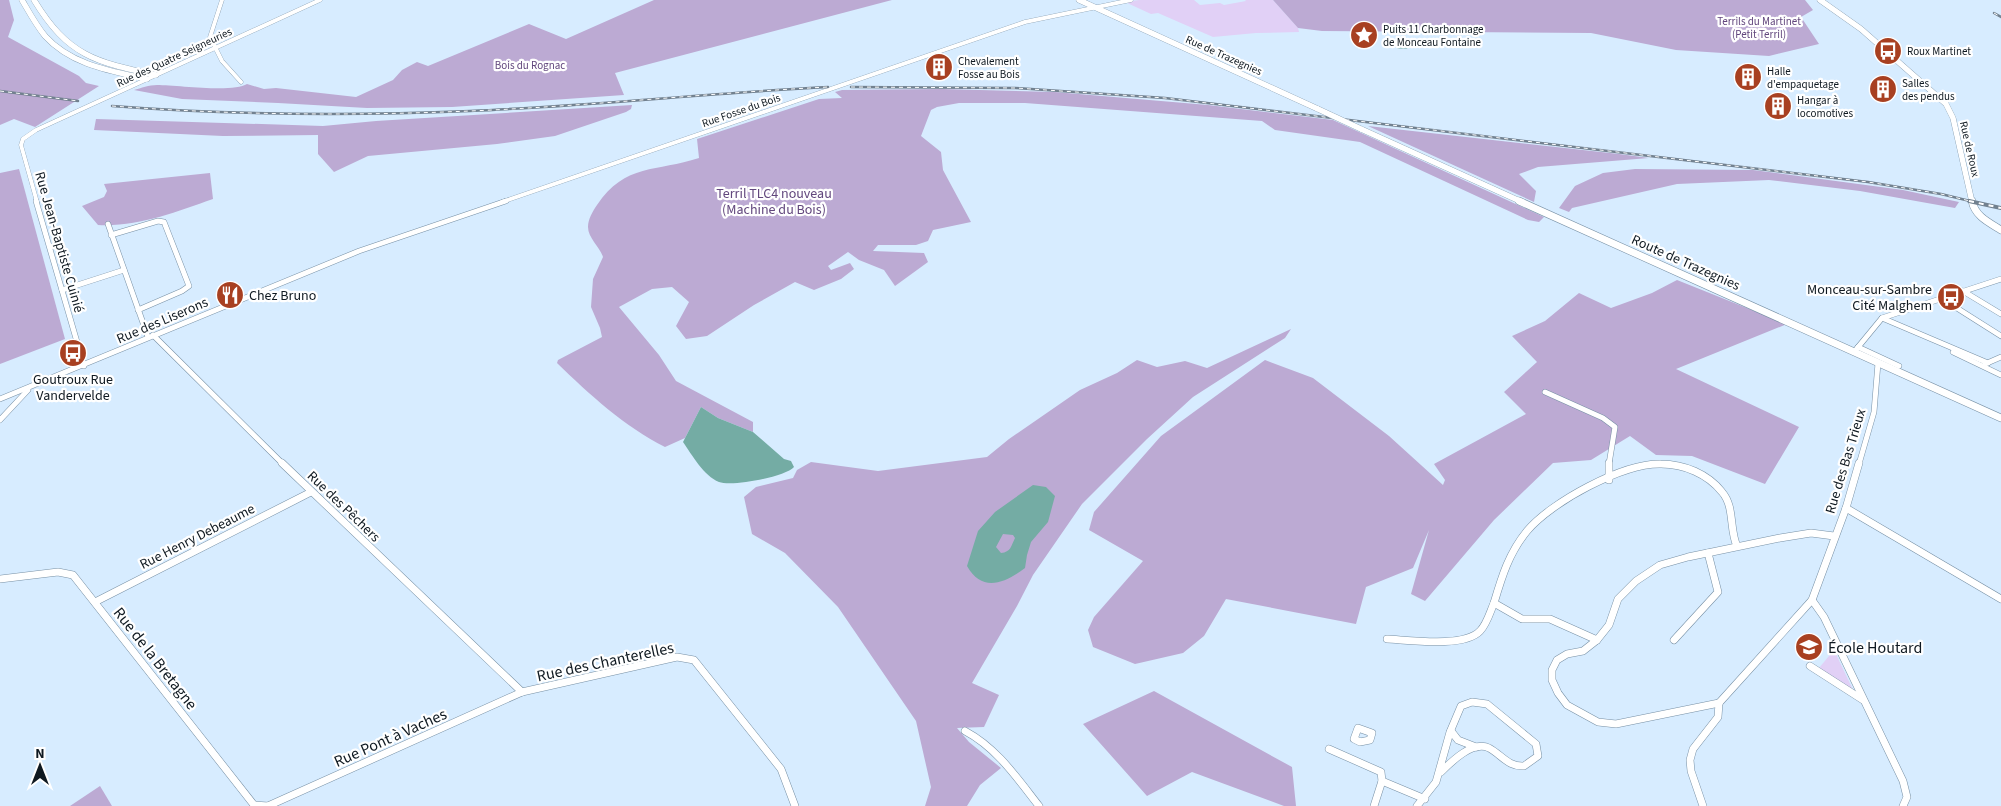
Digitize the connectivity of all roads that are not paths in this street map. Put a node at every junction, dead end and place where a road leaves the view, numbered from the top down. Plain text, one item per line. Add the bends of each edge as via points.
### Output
1 (22, 0) edge
2 (34, 0) edge
3 (222, 0) edge
4 (320, 0) edge
5 (1079, 0) edge
6 (1131, 0) edge
7 (1820, 0) edge
8 (1093, 6) junction
9 (214, 48) junction
10 (156, 75) junction
11 (147, 79) junction
12 (241, 82) dead end
13 (1361, 128) joint
14 (36, 130) joint
15 (108, 224) dead end
16 (2001, 230) edge
17 (111, 234) junction
18 (360, 250) joint
19 (124, 270) junction
20 (2001, 279) edge
21 (62, 290) junction
22 (1963, 291) junction
23 (1941, 298) junction
24 (138, 310) junction
25 (2001, 314) edge
26 (1882, 318) junction
27 (2001, 328) edge
28 (1993, 331) junction
29 (150, 336) junction
30 (2001, 336) edge
31 (1944, 344) junction
32 (1856, 349) junction
33 (2001, 357) edge
34 (1878, 363) junction
35 (1988, 363) junction
36 (84, 366) junction
37 (1899, 366) dead end
38 (1981, 366) junction
39 (2001, 375) edge
40 (29, 389) junction
41 (1546, 392) dead end
42 (0, 399) edge
43 (2001, 418) edge
44 (0, 420) edge
45 (1609, 480) junction
46 (311, 492) junction
47 (1846, 508) junction
48 (1834, 536) junction
49 (1738, 546) junction
50 (1708, 553) junction
51 (0, 579) edge
52 (2001, 599) edge
53 (1812, 600) junction
54 (95, 602) junction
55 (1494, 603) junction
56 (1387, 639) dead end
57 (1597, 640) junction
58 (1674, 640) dead end
59 (1810, 666) dead end
60 (522, 692) junction
61 (1863, 700) junction
62 (1720, 703) junction
63 (965, 731) dead end
64 (1451, 731) junction
65 (1476, 747) junction
66 (1329, 749) dead end
67 (1441, 772) junction
68 (1382, 781) junction
69 (1424, 799) junction
70 (1907, 805) edge
71 (268, 806) edge
72 (795, 806) edge
73 (1039, 806) edge
74 (1374, 806) edge
75 (1417, 806) edge
76 (1703, 806) edge

1 - 11 main road via 45,36 64,52 90,65
2 - 10 main road via 57,33 75,48 100,60
3 - 9 street via 211,33
4 - 9 street, Rue des Quatre Seigneuries
5 - 8 main road, Rue de Trazegnies
6 - 8 street, Rue Fosse du Bois
7 - 16 main road, Rue de Roux via 1947,106 1954,120 1975,211
8 - 13 main road, Rue de Trazegnies, bridge
8 - 18 street, Rue Fosse du Bois via 1010,27
9 - 10 street, Rue des Quatre Seigneuries
9 - 12 street
10 - 11 street, Rue des Quatre Seigneuries
11 - 14 street, Rue des Quatre Seigneuries
13 - 32 main road, Route de Trazegnies
14 - 21 street, Rue Jean-Baptiste Cuinié via 22,138 21,145
15 - 17 street
17 - 19 street
17 - 24 street via 158,220 164,222 189,286
18 - 29 street, Rue des Liserons
19 - 21 street
19 - 24 street
20 - 22 street
21 - 36 street, Rue Jean-Baptiste Cuinié
22 - 23 street
22 - 25 street
23 - 26 street
23 - 28 street
24 - 29 street
26 - 31 street
26 - 32 street
27 - 28 street
28 - 30 street
29 - 36 street, Rue des Liserons
29 - 46 street, Rue des Pêchers
31 - 35 street
31 - 38 street via 1947,349
32 - 34 main road, Route de Trazegnies
32 - 37 street
33 - 35 street
34 - 43 main road, Route de Trazegnies
34 - 47 street, Rue des Bas Trieux via 1874,412
35 - 38 street
36 - 40 street, Rue des Liserons
38 - 39 street
40 - 42 street, Rue des Liserons
40 - 44 street
41 - 45 street via 1603,418 1615,427 1616,437 1607,469
45 - 49 street via 1653,464 1687,468 1704,476 1729,500 1732,537
45 - 55 street via 1579,492 1545,513 1510,554
46 - 54 street, Rue Henry Debeaume
46 - 60 street, Rue des Pêchers
47 - 48 street, Rue des Bas Trieux
47 - 52 street
48 - 49 street via 1811,533
48 - 53 street, Rue des Bas Trieux
49 - 50 street
50 - 57 street via 1660,565 1636,581 1618,599 1609,625
50 - 58 street via 1718,592
51 - 54 street, Rue de la Bretagne via 58,572 73,575
53 - 61 street via 1824,617
53 - 62 street
54 - 71 street, Rue de la Bretagne via 254,805
55 - 56 street via 1477,634 1462,640
55 - 57 street via 1522,619 1550,619
57 - 62 street via 1583,651 1557,660 1552,670 1552,680 1558,692 1568,705 1583,715 1598,722 1616,724
59 - 61 street
60 - 71 street, Rue Pont à Vaches
60 - 72 street, Rue des Chanterelles via 678,657 694,660 780,769
61 - 70 street via 1908,793
62 - 76 street via 1718,717 1693,749 1690,760
63 - 73 street via 977,736 993,750
64 - 65 street via 1458,740
64 - 65 street via 1461,706 1472,702 1487,704 1536,744 1538,756 1530,765 1520,767 1509,765 1486,746
64 - 67 street
65 - 67 street via 1456,756
66 - 68 street via 1381,772
67 - 69 street via 1434,788
68 - 69 street
68 - 74 street
69 - 75 street

